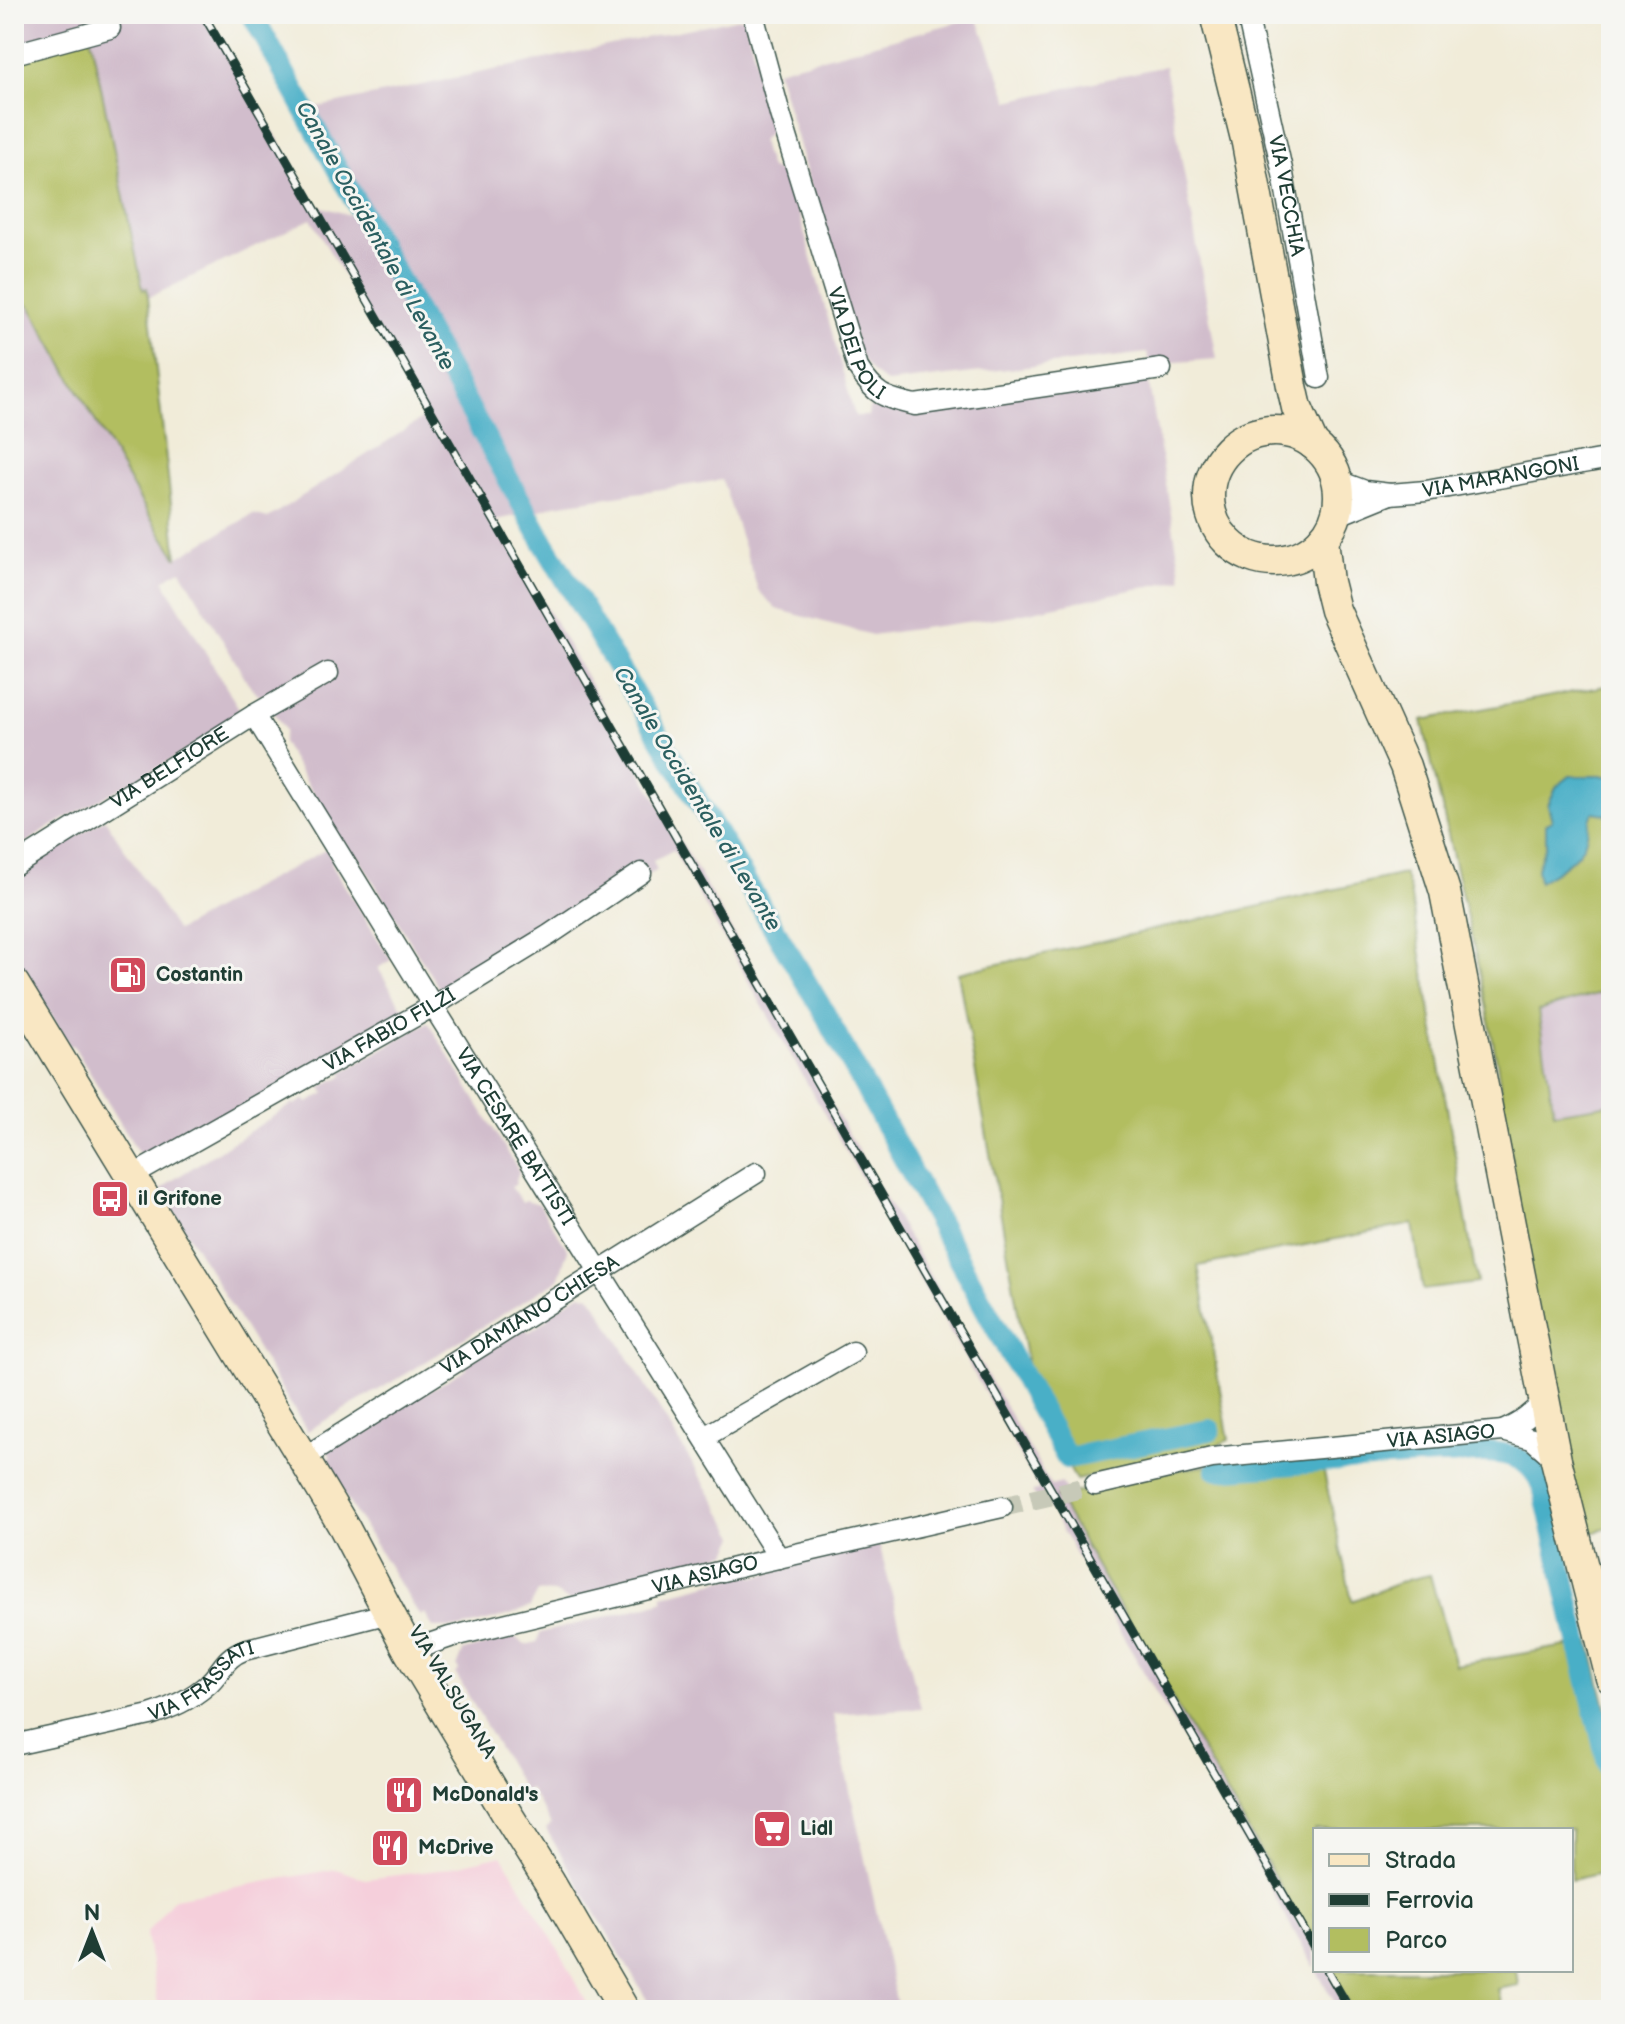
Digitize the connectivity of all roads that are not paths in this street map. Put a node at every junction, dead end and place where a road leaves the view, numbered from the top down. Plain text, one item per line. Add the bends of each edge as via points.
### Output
1 (753, 14) edge
2 (1215, 14) edge
3 (1247, 14) edge
4 (110, 28) dead end
5 (14, 54) edge
6 (1161, 369) dead end
7 (1306, 382) junction
8 (1252, 435) junction
9 (1313, 444) junction
10 (1611, 458) edge
11 (1338, 481) junction
12 (1390, 494) junction
13 (1330, 527) junction
14 (1275, 561) junction
15 (1335, 610) junction
16 (328, 673) dead end
17 (254, 715) junction
18 (14, 866) edge
19 (641, 873) dead end
20 (14, 984) edge
21 (433, 1006) junction
22 (756, 1173) dead end
23 (132, 1176) junction
24 (601, 1272) junction
25 (853, 1352) dead end
26 (1544, 1400) junction
27 (1503, 1431) junction
28 (704, 1437) junction
29 (303, 1458) junction
30 (1556, 1460) junction
31 (1095, 1485) tunnel mouth
32 (328, 1501) junction
33 (1002, 1507) tunnel mouth
34 (779, 1558) junction
35 (389, 1613) junction
36 (417, 1648) junction
37 (1611, 1678) edge
38 (14, 1745) edge
39 (624, 2010) edge
40 (645, 2010) edge

1 - 6 street, VIA DEI POLI via 858,368 869,386 889,399 915,405
2 - 7 main road
3 - 7 street, VIA VECCHIA via 1283,174
4 - 5 street
7 - 8 main road
7 - 9 main road via 1297,408
8 - 9 main road via 1284,432
8 - 14 main road via 1236,443 1214,471 1210,507 1226,540 1257,559
9 - 11 main road
10 - 12 street, VIA MARANGONI
11 - 12 street, VIA MARANGONI
11 - 13 main road
12 - 13 street, VIA MARANGONI
13 - 14 main road via 1309,550
13 - 15 main road via 1328,582
14 - 15 main road via 1316,587
15 - 26 main road via 1405,766 1445,892
16 - 17 street, VIA BELFIORE
17 - 18 street, VIA BELFIORE
17 - 21 street, VIA CESARE BATTISTI
19 - 21 street, VIA FABIO FILZI
20 - 23 main road
21 - 23 street, VIA FABIO FILZI
21 - 24 street, VIA CESARE BATTISTI
22 - 24 street, VIA DAMIANO CHIESA
23 - 29 main road
24 - 28 street, VIA CESARE BATTISTI
24 - 29 street, VIA DAMIANO CHIESA
25 - 28 street
26 - 27 street, VIA ASIAGO via 1522,1422
26 - 30 main road
27 - 30 street, VIA ASIAGO via 1532,1439
27 - 31 street, VIA ASIAGO via 1212,1458
28 - 34 street, VIA CESARE BATTISTI
29 - 32 main road
30 - 37 main road
32 - 35 main road
32 - 36 main road, VIA VALSUGANA
33 - 34 street, VIA ASIAGO
34 - 36 street, VIA ASIAGO
35 - 36 main road
35 - 38 street, VIA FRASSATI via 232,1655 209,1683 171,1708
36 - 39 main road via 507,1814
36 - 40 main road, VIA VALSUGANA

